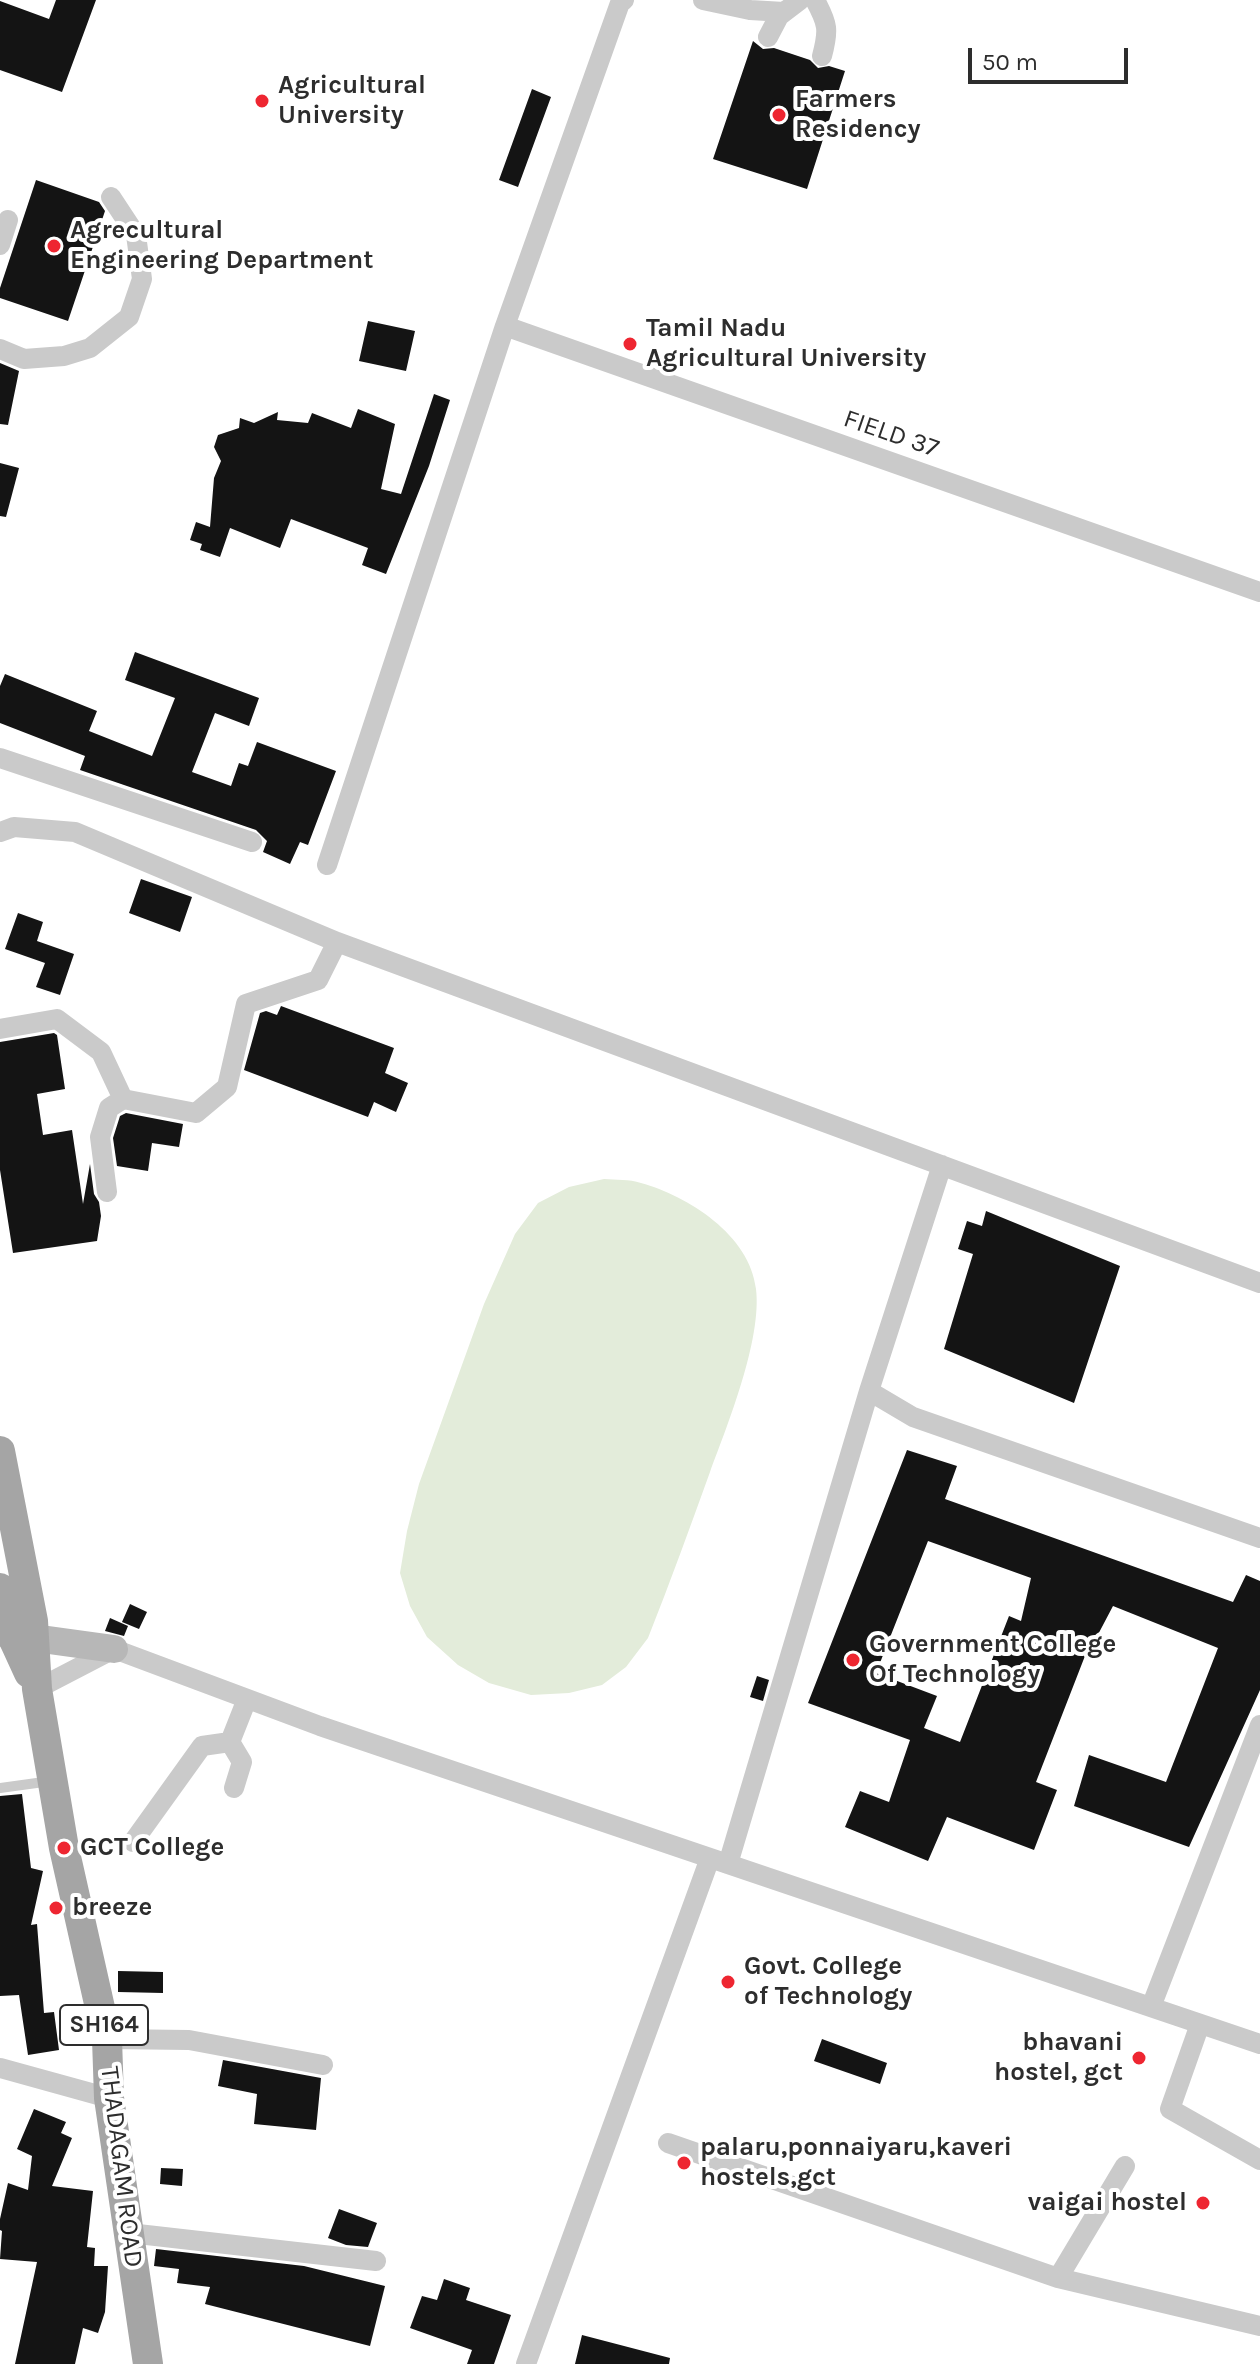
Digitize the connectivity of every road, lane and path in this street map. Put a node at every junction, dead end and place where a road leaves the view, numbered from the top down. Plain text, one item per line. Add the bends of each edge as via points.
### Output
1 (624, 0) edge
2 (703, 0) edge
3 (815, 0) edge
4 (792, 6) edge
5 (768, 37) dead end
6 (822, 56) dead end
7 (111, 197) dead end
8 (8, 220) dead end
9 (0, 245) edge
10 (505, 326) junction
11 (0, 349) edge
12 (1260, 592) edge
13 (0, 758) edge
14 (0, 832) edge
15 (252, 842) dead end
16 (327, 865) dead end
17 (337, 942) junction
18 (0, 1029) edge
19 (123, 1099) junction
20 (942, 1165) junction
21 (107, 1192) dead end
22 (1260, 1283) edge
23 (869, 1391) junction
24 (0, 1451) edge
25 (1260, 1538) edge
26 (0, 1588) edge
27 (16, 1637) edge
28 (114, 1649) junction
29 (37, 1689) junction
30 (247, 1699) junction
31 (1260, 1725) edge
32 (230, 1742) junction
33 (53, 1781) junction
34 (0, 1788) edge
35 (234, 1788) dead end
36 (133, 1842) dead end
37 (719, 1861) junction
38 (1151, 2007) junction
39 (1200, 2024) junction
40 (107, 2039) junction
41 (1260, 2044) edge
42 (323, 2065) dead end
43 (0, 2068) edge
44 (109, 2098) junction
45 (668, 2143) dead end
46 (1260, 2160) edge
47 (1125, 2166) dead end
48 (129, 2233) junction
49 (376, 2261) dead end
50 (1058, 2278) junction
51 (1260, 2326) edge
52 (148, 2364) edge
53 (526, 2364) edge

1 - 10 street
2 - 4 street via 750,10
3 - 6 street via 828,32
4 - 5 street
7 - 11 street via 136,235 142,279 129,317 90,348 64,356 24,359
8 - 9 street
10 - 12 street, FIELD 37
10 - 16 street
13 - 15 street
14 - 17 street via 14,827 75,832
17 - 19 street via 318,980 246,1004 227,1087 196,1113
17 - 20 street
18 - 19 street via 57,1019 101,1052
19 - 21 street via 109,1108 100,1137
20 - 22 street
20 - 23 street
23 - 25 street via 913,1417
23 - 37 street
24 - 27 main road, THADAGAM ROAD / SH164
26 - 27 main road, THADAGAM ROAD / SH164 via 6,1623
27 - 28 main road
27 - 29 main road, THADAGAM ROAD / SH164
28 - 29 street
28 - 30 street
29 - 33 main road, THADAGAM ROAD / SH164
30 - 32 street
30 - 37 street
31 - 38 street
32 - 35 street via 242,1762
32 - 36 street via 202,1746
33 - 34 lane
33 - 40 main road, THADAGAM ROAD / SH164
37 - 38 street
37 - 53 street
38 - 39 street
39 - 41 street
39 - 46 street via 1170,2109
40 - 42 street via 189,2040
40 - 44 main road, THADAGAM ROAD / SH164
43 - 44 street
44 - 48 main road, THADAGAM ROAD / SH164
45 - 50 street
47 - 50 street
48 - 49 street
48 - 52 main road, THADAGAM ROAD / SH164
50 - 51 street

